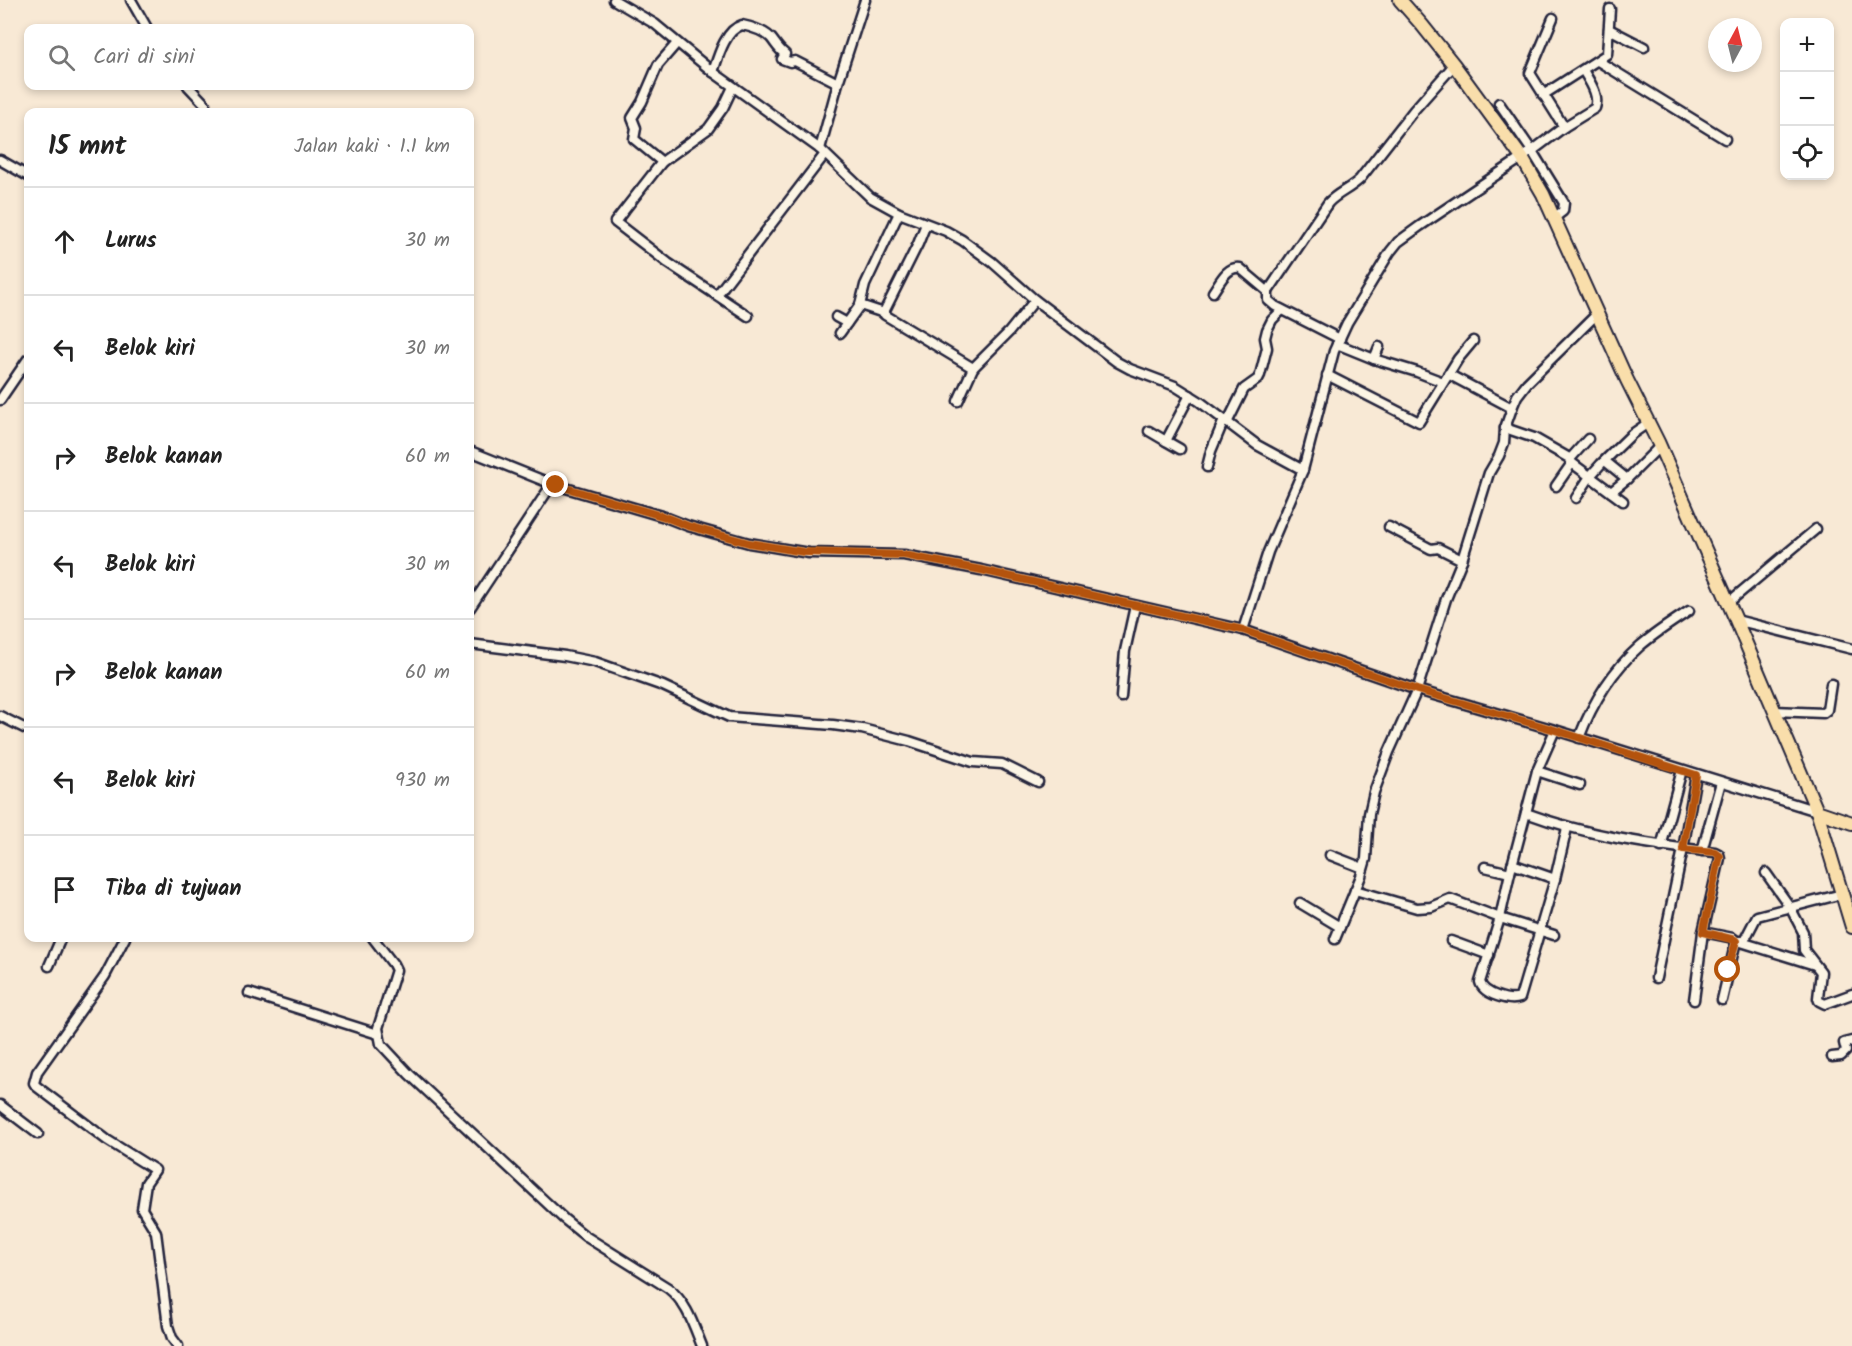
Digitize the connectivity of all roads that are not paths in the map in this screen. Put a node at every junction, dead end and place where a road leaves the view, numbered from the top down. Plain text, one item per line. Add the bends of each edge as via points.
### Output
1 (130, 0) edge
2 (614, 0) edge
3 (866, 0) edge
4 (1400, 0) edge
5 (1610, 9) dead end
6 (1553, 18) dead end
7 (145, 24) edge
8 (1610, 28) junction
9 (678, 43) junction
10 (1644, 47) dead end
11 (1598, 61) junction
12 (1454, 66) junction
13 (1583, 70) junction
14 (713, 72) junction
15 (838, 83) junction
16 (733, 87) junction
17 (192, 90) edge
18 (1543, 95) junction
19 (1499, 103) dead end
20 (205, 104) dead end
21 (1564, 127) junction
22 (1725, 139) dead end
23 (823, 152) junction
24 (1527, 154) junction
25 (0, 160) edge
26 (662, 162) junction
27 (24, 174) edge
28 (899, 213) junction
29 (926, 224) junction
30 (1268, 290) junction
31 (1213, 292) dead end
32 (717, 295) junction
33 (1035, 300) junction
34 (860, 305) junction
35 (1282, 310) junction
36 (884, 313) junction
37 (1596, 315) junction
38 (748, 316) dead end
39 (837, 317) dead end
40 (847, 323) junction
41 (840, 333) dead end
42 (1473, 341) dead end
43 (1339, 342) junction
44 (1379, 347) dead end
45 (1374, 360) junction
46 (24, 365) edge
47 (973, 368) junction
48 (1327, 375) junction
49 (1446, 378) junction
50 (1190, 395) junction
51 (0, 400) edge
52 (958, 401) dead end
53 (1512, 408) junction
54 (1226, 422) junction
55 (1648, 423) junction
56 (1506, 428) junction
57 (1149, 431) dead end
58 (1588, 439) dead end
59 (1166, 441) junction
60 (1660, 446) junction
61 (1180, 448) dead end
62 (474, 453) edge
63 (1571, 461) junction
64 (1605, 461) junction
65 (1207, 467) dead end
66 (1303, 470) junction
67 (1590, 477) junction
68 (1627, 479) junction
69 (552, 484) junction
70 (1556, 486) dead end
71 (1611, 492) junction
72 (1576, 498) dead end
73 (1623, 501) dead end
74 (1389, 527) dead end
75 (1816, 529) dead end
76 (1461, 560) junction
77 (474, 602) edge
78 (1729, 602) junction
79 (1136, 606) junction
80 (1689, 611) dead end
81 (1736, 620) junction
82 (1243, 630) junction
83 (474, 645) edge
84 (1852, 649) edge
85 (1832, 684) dead end
86 (1417, 690) junction
87 (1121, 697) dead end
88 (1774, 711) junction
89 (0, 716) edge
90 (24, 725) edge
91 (1555, 730) junction
92 (1579, 738) junction
93 (1682, 770) junction
94 (1537, 771) junction
95 (1696, 775) junction
96 (1038, 782) dead end
97 (1721, 782) junction
98 (1580, 785) dead end
99 (1817, 812) junction
100 (1526, 813) junction
101 (1852, 823) edge
102 (1567, 828) junction
103 (1661, 846) junction
104 (1683, 849) junction
105 (1702, 851) junction
106 (1330, 855) dead end
107 (1512, 864) junction
108 (1485, 867) dead end
109 (1363, 868) junction
110 (1510, 873) junction
111 (1766, 873) dead end
112 (1556, 879) junction
113 (1355, 890) junction
114 (1842, 894) junction
115 (1300, 903) dead end
116 (1790, 906) junction
117 (1500, 918) junction
118 (1340, 927) junction
119 (1852, 927) edge
120 (1540, 930) junction
121 (1703, 932) junction
122 (1554, 935) dead end
123 (1335, 939) dead end
124 (1451, 941) dead end
125 (60, 942) edge
126 (123, 942) edge
127 (376, 942) edge
128 (1738, 942) junction
129 (1489, 955) junction
130 (1816, 965) junction
131 (49, 966) dead end
132 (1656, 978) dead end
133 (249, 993) dead end
134 (1852, 994) edge
135 (1694, 1000) dead end
136 (1722, 1000) dead end
137 (378, 1034) junction
138 (1852, 1041) edge
139 (1832, 1057) dead end
140 (0, 1105) edge
141 (38, 1134) dead end
142 (178, 1346) edge
143 (702, 1346) edge

1 - 7 street
2 - 9 street
3 - 15 street
4 - 12 main road
5 - 8 street
6 - 18 street via 1530,73
8 - 10 street
8 - 11 street via 1608,53
9 - 14 street
9 - 26 street via 658,65 632,118 636,128 634,139
11 - 13 street
11 - 22 street
12 - 24 main road
12 - 30 street via 1353,186 1328,203
13 - 18 street
13 - 21 street via 1596,95 1597,106
14 - 15 street via 725,41 742,25 767,35 784,54 782,59 795,61
14 - 16 street
15 - 23 street
16 - 23 street
16 - 26 street via 708,129
17 - 20 street
18 - 21 street
19 - 24 street
21 - 24 street
23 - 28 street via 870,196
23 - 32 street
24 - 37 main road
24 - 43 street via 1395,245
25 - 27 street
26 - 32 street via 615,222
28 - 29 street
28 - 34 street via 865,285
29 - 33 street via 962,240
29 - 36 street
30 - 31 street via 1235,267
30 - 35 street via 1269,302
32 - 38 street
33 - 47 street via 1010,332
33 - 50 street via 1117,362
34 - 36 street
34 - 40 street
35 - 43 street
35 - 54 street via 1267,330 1260,375 1244,389
36 - 47 street
37 - 53 street via 1527,383
37 - 55 main road
39 - 40 street
40 - 41 street
42 - 49 street
43 - 45 street
43 - 48 street
44 - 45 street
45 - 49 street
46 - 51 street
47 - 52 street
48 - 49 street via 1417,422
48 - 66 street
49 - 53 street
50 - 54 street
50 - 59 street
53 - 56 street
54 - 65 street via 1218,431
54 - 66 street via 1257,445
55 - 60 main road
55 - 64 street
56 - 63 street via 1534,438
56 - 76 street
57 - 59 street
58 - 63 street
59 - 61 street
60 - 68 street
60 - 78 main road
62 - 69 street
63 - 67 street
63 - 70 street
64 - 67 street
64 - 68 street
66 - 82 street via 1268,552
67 - 71 street
67 - 72 street
68 - 71 street
69 - 77 street
69 - 79 street via 749,543 804,552 904,555
71 - 73 street
74 - 76 street
75 - 78 street
76 - 86 street
78 - 81 main road
79 - 82 street
79 - 87 street via 1125,651
80 - 92 street via 1627,660 1589,714
81 - 84 street
81 - 88 main road
82 - 86 street
83 - 96 street via 595,662 663,686 729,717 862,729 975,763 1003,765
85 - 88 street via 1823,713
86 - 91 street
86 - 109 street via 1374,792
88 - 99 main road
89 - 90 street
91 - 92 street
91 - 94 street
92 - 93 street
93 - 95 street
93 - 103 street
94 - 98 street
94 - 100 street
95 - 97 street
95 - 104 street
97 - 99 street
97 - 105 street
99 - 101 main road
99 - 114 main road
100 - 102 street
100 - 107 street
102 - 103 street
102 - 112 street
103 - 104 street
104 - 105 street
104 - 132 street
105 - 121 street via 1715,852 1720,858
106 - 109 street
107 - 110 street
107 - 112 street
108 - 110 street
109 - 113 street
110 - 117 street
111 - 116 street
112 - 120 street
113 - 117 street via 1417,908 1450,899
113 - 118 street
114 - 116 street
114 - 119 main road
115 - 118 street
116 - 128 street via 1757,916 1745,940
116 - 130 street via 1803,932 1804,950
117 - 120 street
117 - 129 street
118 - 123 street
120 - 122 street
120 - 129 street via 1520,998 1516,1000 1482,987 1480,982
121 - 128 street
121 - 135 street
124 - 129 street
125 - 131 street
126 - 142 street via 105,976 37,1072 34,1083 107,1140 155,1170 146,1183 142,1209 156,1232 168,1326
127 - 137 street via 396,973
128 - 130 street
128 - 136 street
130 - 134 street via 1821,972 1821,1003
133 - 137 street
137 - 143 street via 383,1047 409,1074 564,1219 679,1297
138 - 139 street via 1844,1043 1844,1054
140 - 141 street

